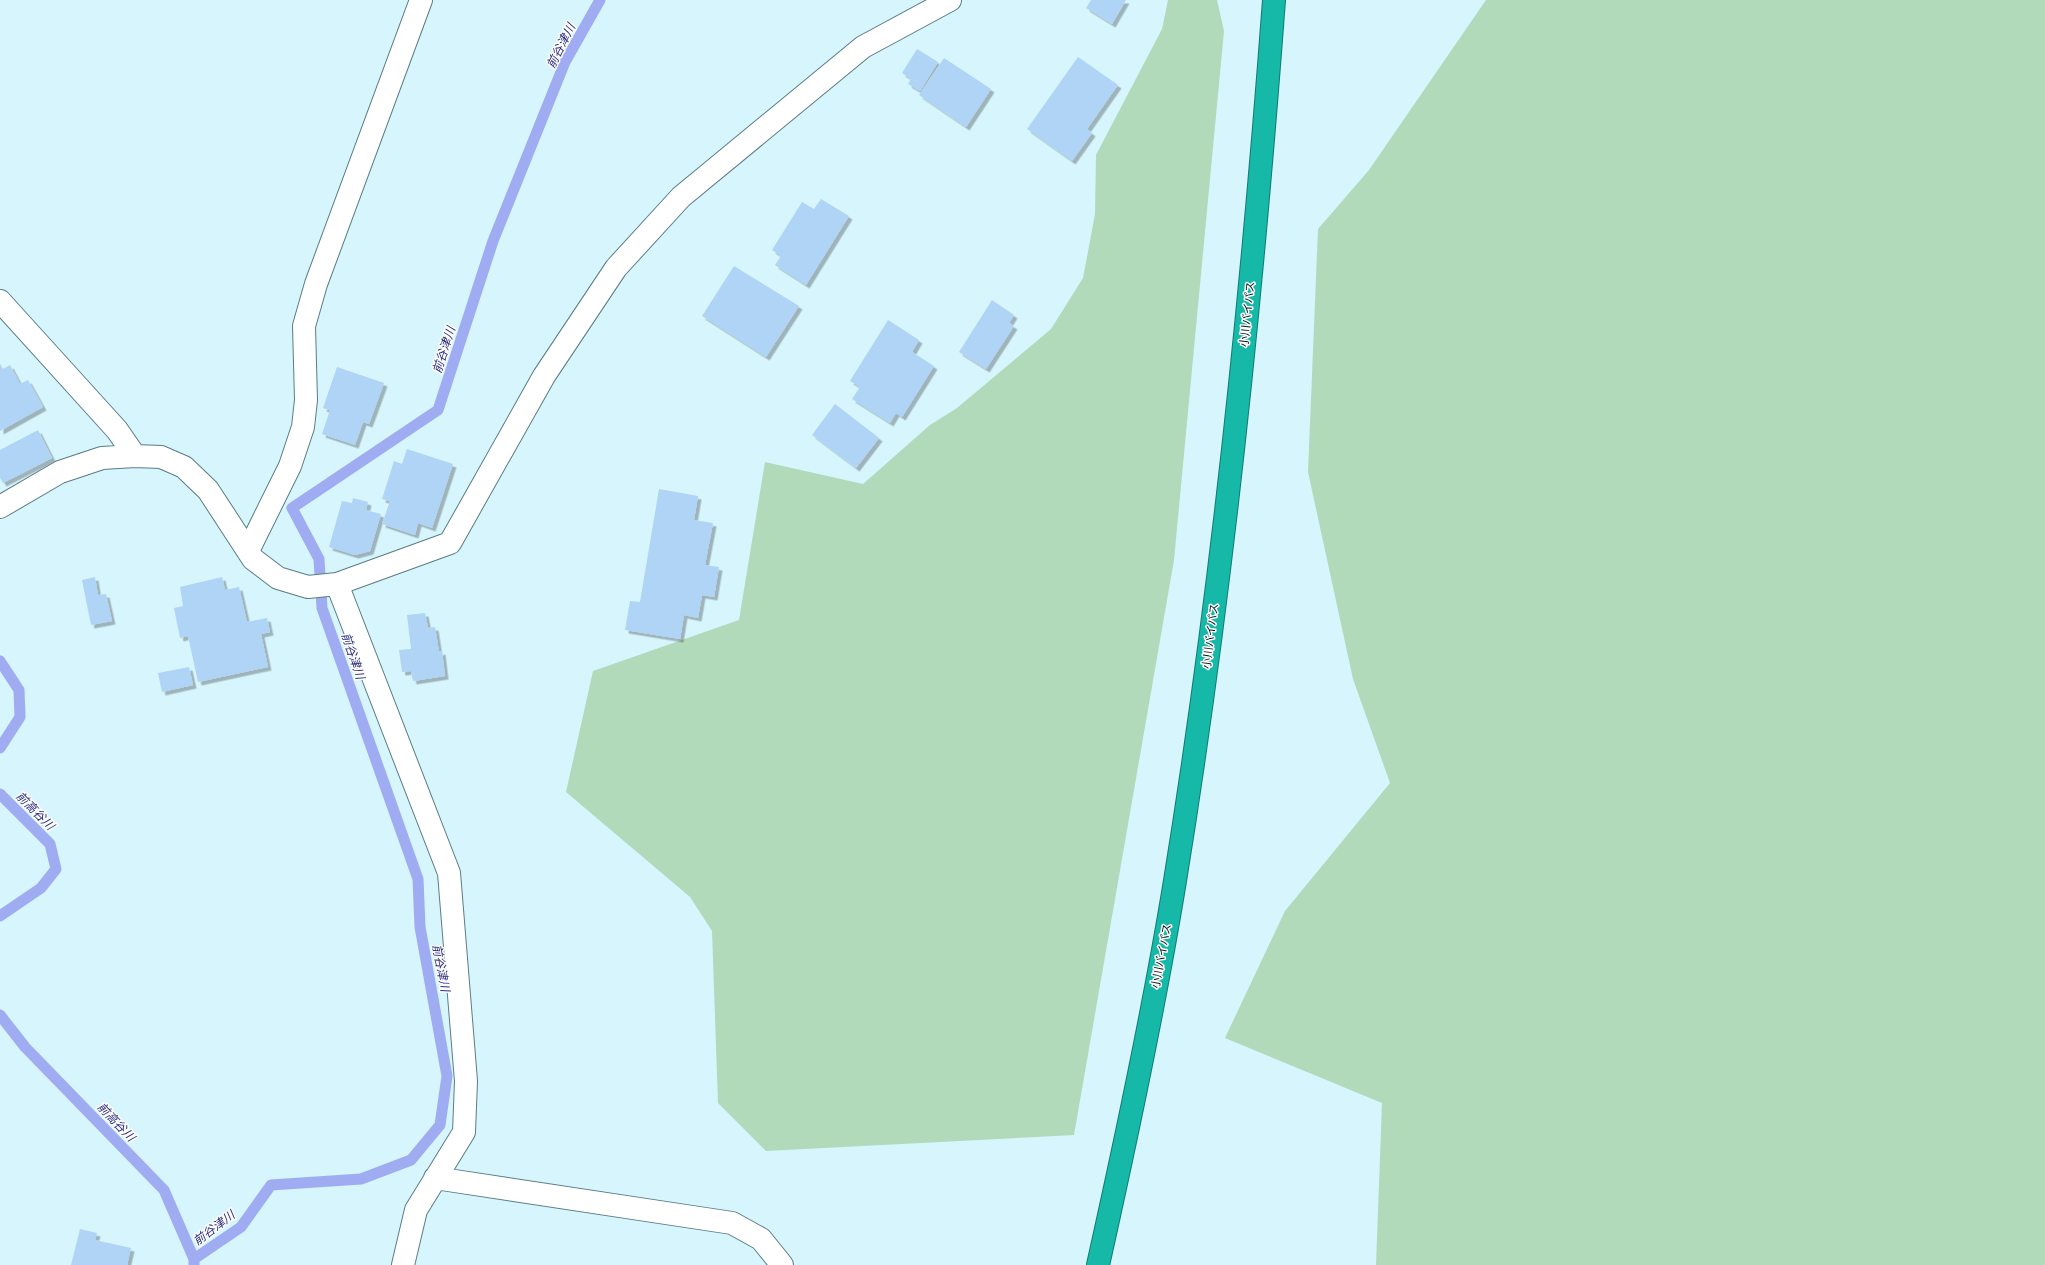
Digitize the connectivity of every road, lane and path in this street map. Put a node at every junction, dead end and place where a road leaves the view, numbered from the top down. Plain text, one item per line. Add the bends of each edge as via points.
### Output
1 (421, 0) edge
2 (950, 0) edge
3 (1274, 0) edge
4 (0, 301) edge
5 (135, 456) junction
6 (0, 508) edge
7 (248, 551) junction
8 (337, 584) junction
9 (436, 1178) junction
10 (403, 1265) edge
11 (782, 1265) edge
12 (1098, 1265) edge

1 - 7 street via 316,284 304,326 306,400 303,427 290,466
2 - 8 street via 863,47 671,208 616,268 548,370 450,543
3 - 12 highway, 小川バイパス via 1259,203 1208,652 1174,888 1127,1136
4 - 5 street via 117,430
5 - 6 street via 102,458 60,472
5 - 7 street via 161,457 184,468 208,490
7 - 8 street via 253,559 278,578 308,587
8 - 9 street via 449,873 466,1081 464,1132
9 - 10 street via 416,1210
9 - 11 street via 732,1223 761,1239

